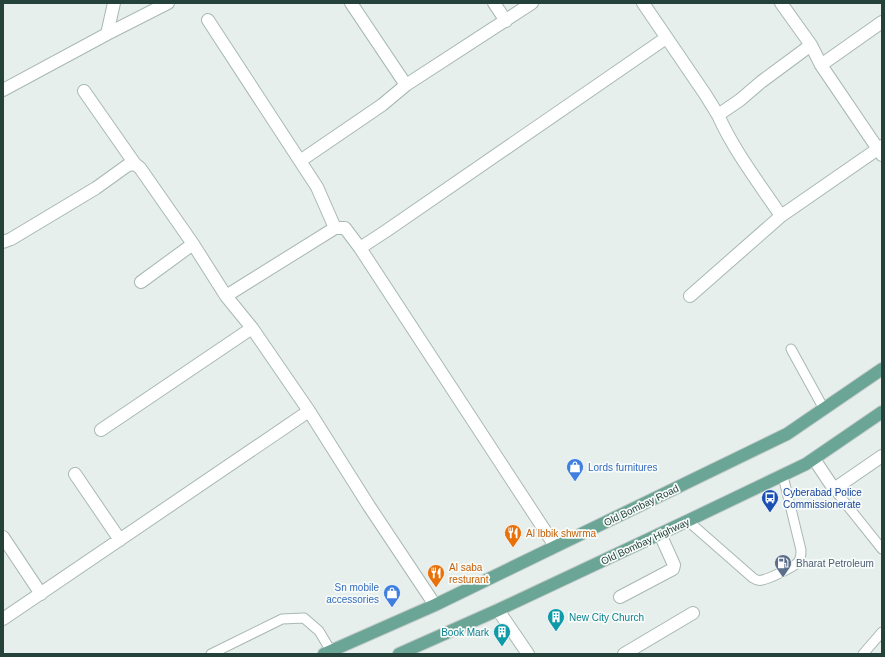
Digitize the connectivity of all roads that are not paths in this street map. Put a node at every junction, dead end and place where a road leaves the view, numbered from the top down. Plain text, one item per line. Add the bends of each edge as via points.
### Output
1 (114, 3) edge
2 (168, 3) edge
3 (351, 3) edge
4 (494, 3) edge
5 (532, 3) edge
6 (643, 3) edge
7 (780, 3) edge
8 (208, 20) dead end
9 (506, 21) junction
10 (882, 22) edge
11 (107, 34) junction
12 (666, 38) junction
13 (811, 45) junction
14 (821, 65) junction
15 (406, 85) junction
16 (3, 90) edge
17 (84, 91) dead end
18 (718, 115) junction
19 (881, 150) edge
20 (300, 161) junction
21 (135, 164) junction
22 (781, 216) junction
23 (335, 228) junction
24 (3, 242) edge
25 (193, 244) junction
26 (360, 248) junction
27 (141, 282) dead end
28 (226, 296) junction
29 (690, 296) dead end
30 (252, 328) junction
31 (792, 349) dead end
32 (882, 369) edge
33 (824, 409) junction
34 (309, 411) junction
35 (882, 412) edge
36 (101, 430) dead end
37 (882, 456) edge
38 (814, 459) junction
39 (75, 474) dead end
40 (783, 476) junction
41 (834, 489) junction
42 (688, 521) junction
43 (660, 534) junction
44 (3, 537) edge
45 (120, 540) junction
46 (555, 546) junction
47 (882, 549) edge
48 (41, 594) junction
49 (620, 597) dead end
50 (434, 605) junction
51 (498, 610) junction
52 (693, 613) dead end
53 (3, 619) edge
54 (882, 632) edge
55 (328, 652) edge
56 (211, 654) edge
57 (398, 654) edge
58 (528, 654) edge
59 (624, 654) edge
60 (863, 654) edge

1 - 11 street
2 - 11 street
3 - 15 street
4 - 9 street
5 - 9 street
6 - 12 street
7 - 13 street
8 - 20 street
9 - 15 street
10 - 14 street
11 - 16 street
12 - 18 street
12 - 26 street
13 - 14 street
13 - 18 street
14 - 19 street
15 - 20 street via 382,105
17 - 21 street
18 - 22 street via 744,161
19 - 22 street
20 - 23 street via 317,187
21 - 24 street via 128,165 96,188
21 - 25 street
22 - 29 street
23 - 26 street via 345,228
23 - 28 street
25 - 27 street
25 - 28 street
26 - 46 street
28 - 30 street
30 - 34 street
30 - 36 street
31 - 33 lane
32 - 33 main road, Old Bombay Road
33 - 46 main road, Old Bombay Road via 787,434
34 - 45 street
34 - 50 street
35 - 38 main road, Old Bombay Highway
37 - 41 street
38 - 40 main road, Old Bombay Highway
38 - 41 street
39 - 45 street
40 - 42 main road, Old Bombay Highway
40 - 42 lane via 801,554 796,564 768,578 753,578
41 - 47 lane
42 - 43 main road, Old Bombay Highway
43 - 49 street via 674,565 673,569
43 - 51 main road, Old Bombay Highway
44 - 48 street
45 - 48 street
46 - 50 main road, Old Bombay Road
48 - 53 street
50 - 55 main road, Old Bombay Road
51 - 57 main road, Old Bombay Highway
51 - 58 street
52 - 59 street
54 - 60 lane
55 - 56 lane via 319,631 304,618 282,619

